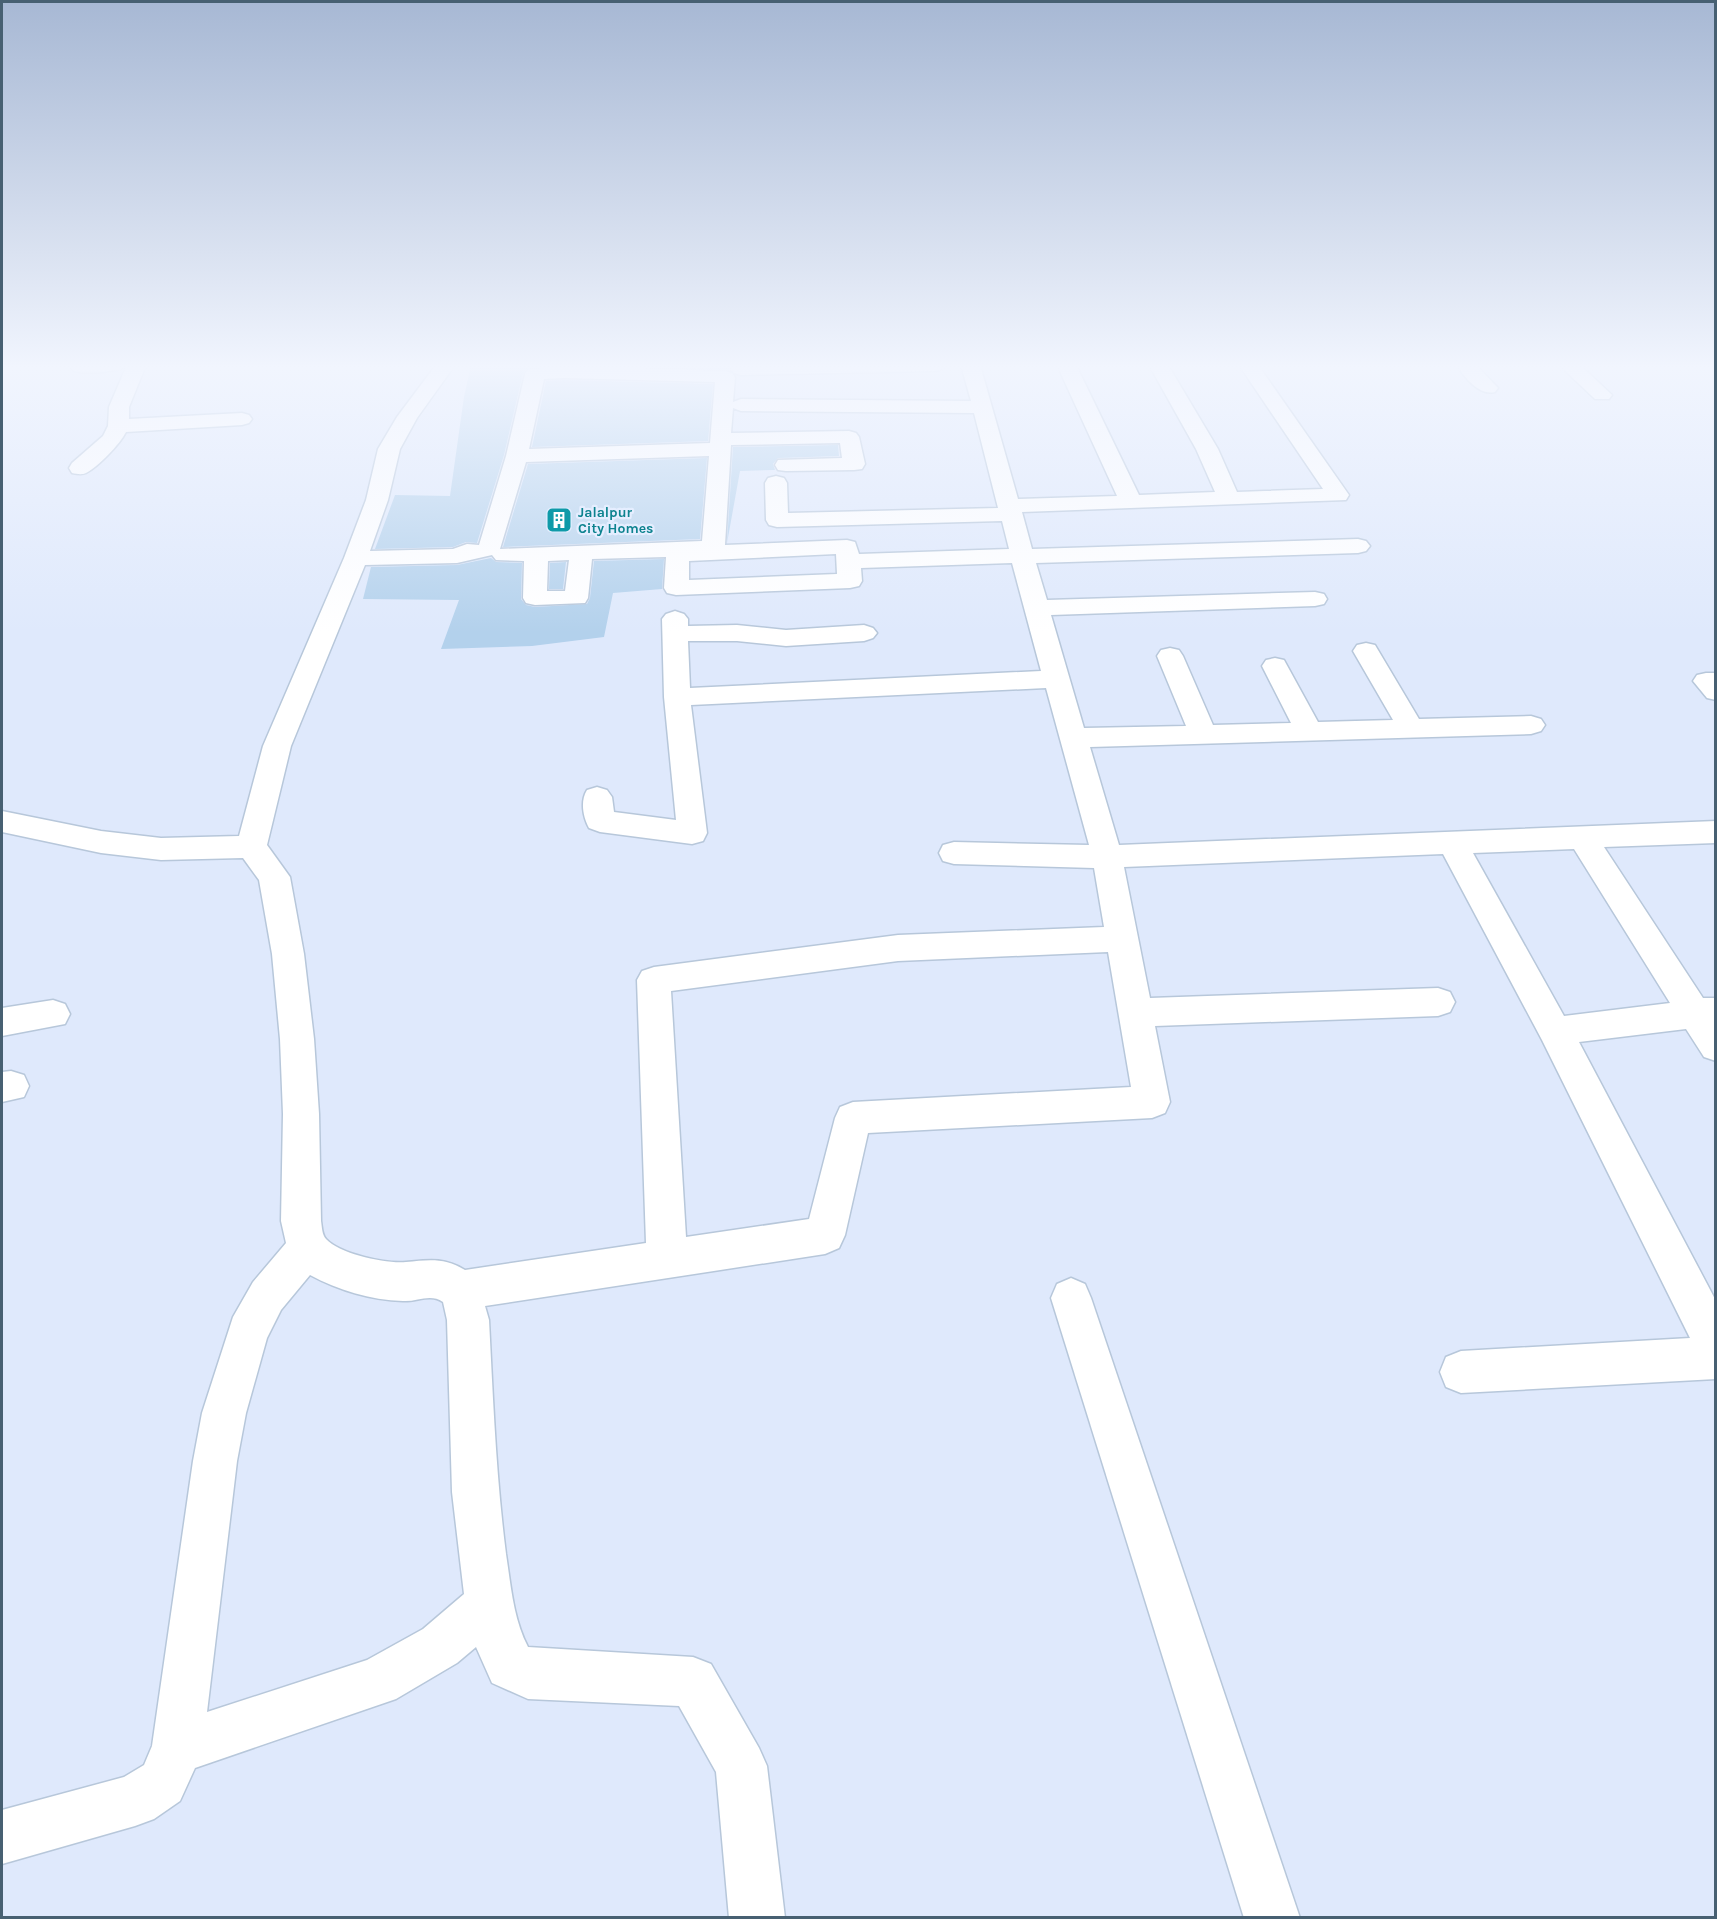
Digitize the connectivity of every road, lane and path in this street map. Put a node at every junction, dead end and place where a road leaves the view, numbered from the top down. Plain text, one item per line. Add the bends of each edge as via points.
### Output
1 (95, 455) edge
2 (388, 455) edge
3 (542, 455) edge
4 (720, 455) edge
5 (852, 455) edge
6 (996, 455) edge
7 (1109, 455) edge
8 (1209, 455) edge
9 (1311, 455) edge
10 (517, 456) joint
11 (80, 468) dead end
12 (1229, 499) junction
13 (1131, 502) junction
14 (1011, 510) junction
15 (1358, 546) dead end
16 (486, 551) junction
17 (748, 551) junction
18 (358, 553) junction
19 (581, 554) junction
20 (536, 555) junction
21 (1023, 556) junction
22 (848, 561) junction
23 (748, 585) junction
24 (1315, 599) dead end
25 (1037, 608) junction
26 (864, 633) dead end
27 (1366, 651) dead end
28 (1170, 656) dead end
29 (1275, 666) dead end
30 (1057, 679) junction
31 (1716, 681) edge
32 (1716, 692) edge
33 (677, 698) junction
34 (1531, 725) dead end
35 (1411, 728) junction
36 (1309, 731) junction
37 (1203, 734) junction
38 (1073, 738) junction
39 (597, 796) dead end
40 (2, 821) edge
41 (1714, 834) edge
42 (1582, 837) junction
43 (1452, 843) junction
44 (251, 847) junction
45 (954, 853) dead end
46 (1107, 857) junction
47 (1122, 939) junction
48 (1438, 1002) dead end
49 (1136, 1012) junction
50 (1705, 1012) edge
51 (53, 1014) dead end
52 (2, 1022) edge
53 (1555, 1031) junction
54 (1716, 1047) edge
55 (308, 1248) junction
56 (667, 1258) junction
57 (461, 1290) junction
58 (1071, 1298) dead end
59 (1716, 1345) edge
60 (1716, 1358) edge
61 (1461, 1372) dead end
62 (489, 1604) junction
63 (177, 1748) junction
64 (2, 1837) edge
65 (757, 1917) edge
66 (1272, 1917) edge

1 - 11 street
2 - 18 street
3 - 10 street
4 - 19 street via 713,548
5 - 14 street via 854,464 781,474 777,520
6 - 14 street
7 - 13 street
8 - 12 street
9 - 12 street via 1338,495
10 - 16 street
12 - 13 street
13 - 14 street
14 - 21 street
15 - 21 street
16 - 18 street via 457,556
16 - 20 street
17 - 22 street via 847,547
17 - 23 street
17 - 23 street via 678,554 676,588
18 - 44 street via 277,746
19 - 20 street
19 - 20 street via 576,598 535,598
21 - 22 street
21 - 25 street
22 - 23 street via 849,581
24 - 25 street
25 - 30 street
26 - 33 street via 786,638 675,626
27 - 35 street
28 - 37 street
29 - 36 street
30 - 33 street
30 - 38 street
31 - 32 street via 1706,681
33 - 39 street via 692,833 600,821
34 - 35 street
35 - 36 street
36 - 37 street
37 - 38 street
38 - 46 street
40 - 44 street via 141,847
41 - 42 street
42 - 43 street
42 - 50 street
43 - 46 street
43 - 53 street
44 - 55 street via 274,877 288,954 301,1114 301,1221
45 - 46 street
46 - 47 street
47 - 49 street
47 - 56 street via 898,948 654,980
48 - 49 street
49 - 56 street via 1152,1102 853,1118 825,1235
50 - 53 street
50 - 54 street
51 - 52 street
53 - 59 street
55 - 57 street via 346,1273 404,1282 445,1280
55 - 63 street via 267,1296 248,1332 224,1413
56 - 57 street
57 - 62 street via 468,1320 475,1492
58 - 66 street
60 - 61 street
62 - 63 street via 440,1646 378,1681
62 - 65 street via 496,1635 510,1665 528,1674 693,1682 741,1766
63 - 64 street via 162,1783 135,1800

